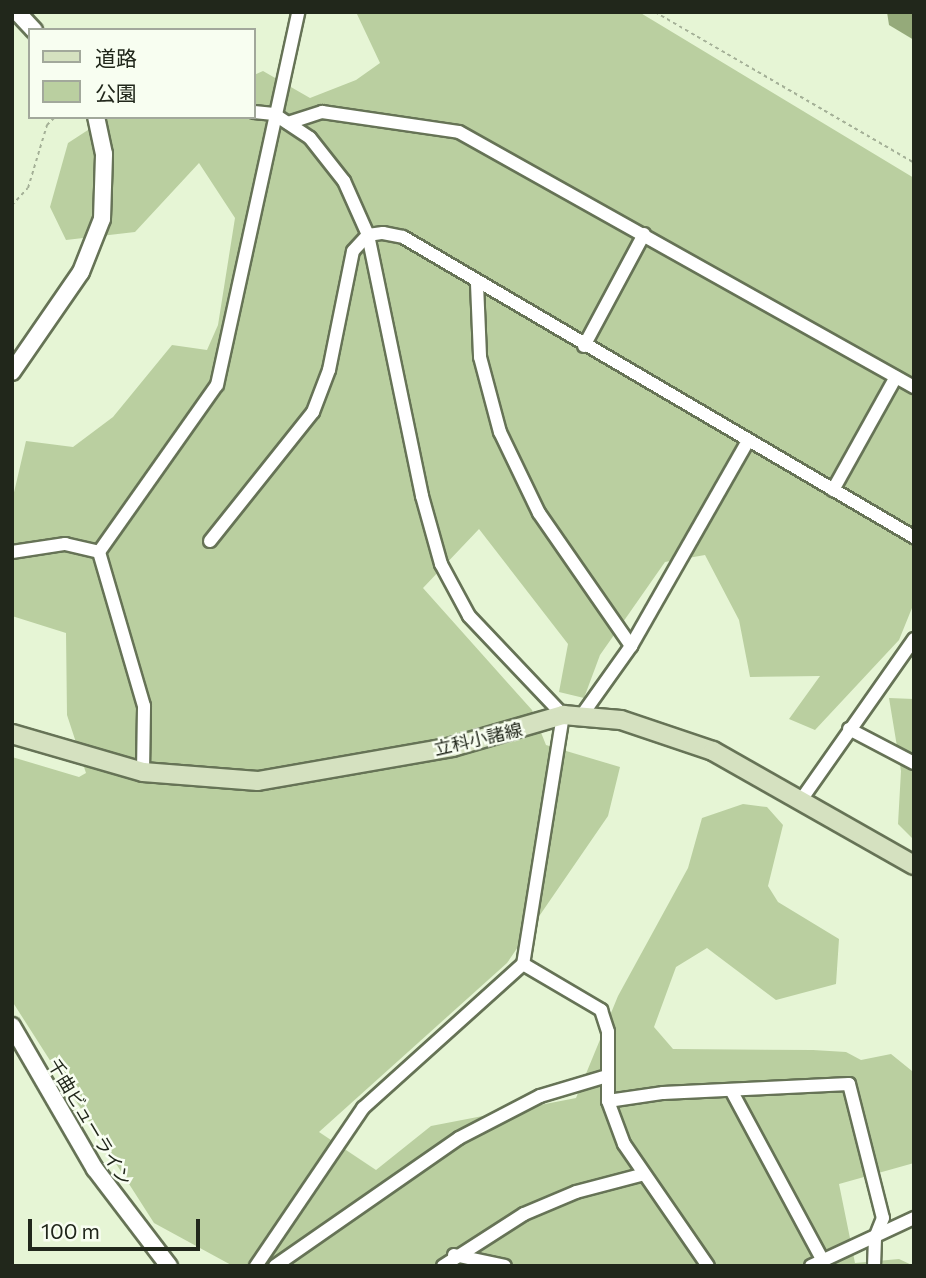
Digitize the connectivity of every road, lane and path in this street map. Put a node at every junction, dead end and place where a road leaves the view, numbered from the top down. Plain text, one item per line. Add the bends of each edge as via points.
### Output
1 (17, 12) edge
2 (298, 12) edge
3 (655, 12) edge
4 (32, 28) edge
5 (256, 112) edge
6 (274, 114) junction
7 (53, 119) edge
8 (96, 119) edge
9 (288, 123) junction
10 (914, 163) edge
11 (12, 205) edge
12 (644, 234) junction
13 (368, 235) junction
14 (477, 284) junction
15 (584, 346) junction
16 (12, 372) edge
17 (896, 377) junction
18 (914, 387) edge
19 (748, 441) junction
20 (833, 490) junction
21 (914, 537) edge
22 (210, 541) dead end
23 (12, 552) edge
24 (99, 552) junction
25 (914, 639) edge
26 (631, 646) junction
27 (563, 715) junction
28 (582, 715) junction
29 (849, 729) junction
30 (12, 734) edge
31 (914, 763) edge
32 (143, 772) junction
33 (802, 800) junction
34 (914, 866) edge
35 (523, 964) junction
36 (12, 1026) edge
37 (607, 1076) junction
38 (731, 1090) junction
39 (608, 1101) junction
40 (641, 1175) junction
41 (914, 1218) edge
42 (875, 1238) junction
43 (454, 1255) junction
44 (817, 1263) edge
45 (169, 1266) edge
46 (256, 1266) edge
47 (275, 1266) edge
48 (443, 1266) edge
49 (505, 1266) edge
50 (708, 1266) edge
51 (874, 1266) edge

1 - 4 street
2 - 6 street
3 - 10 path
5 - 6 street
6 - 9 street
6 - 24 street via 217,385
7 - 11 path via 47,125 28,188
8 - 16 street via 104,153 102,219 81,272
9 - 12 street via 322,112 459,132
9 - 13 street via 328,157
12 - 15 street
12 - 17 street
13 - 14 street via 403,237
13 - 22 street via 353,251 345,272 329,370 313,412
13 - 27 street via 422,496 442,564 469,616
14 - 15 street
14 - 26 street via 480,357 500,432 539,513
15 - 19 street
17 - 18 street
17 - 20 street
19 - 20 street
19 - 26 street
20 - 21 street
23 - 24 street via 65,544
24 - 32 street via 144,706
25 - 29 street
26 - 28 street
27 - 28 main road, 立科小諸線
27 - 32 main road, 立科小諸線 via 452,747 288,777 220,779
27 - 35 street
28 - 33 main road, 立科小諸線 via 621,720 713,751
29 - 31 street
29 - 33 street
30 - 32 main road, 立科小諸線
33 - 34 main road, 立科小諸線
35 - 37 street via 601,1010 608,1032
35 - 46 street via 363,1108
36 - 45 street, 千曲ビューライン via 95,1169
37 - 39 street
37 - 47 street via 540,1096 460,1138
38 - 39 street
38 - 42 street via 849,1084 883,1217
38 - 44 street
39 - 40 street
40 - 43 street via 576,1192 524,1214
40 - 50 street
41 - 42 street
42 - 44 street
42 - 51 street
43 - 48 street
43 - 49 street

